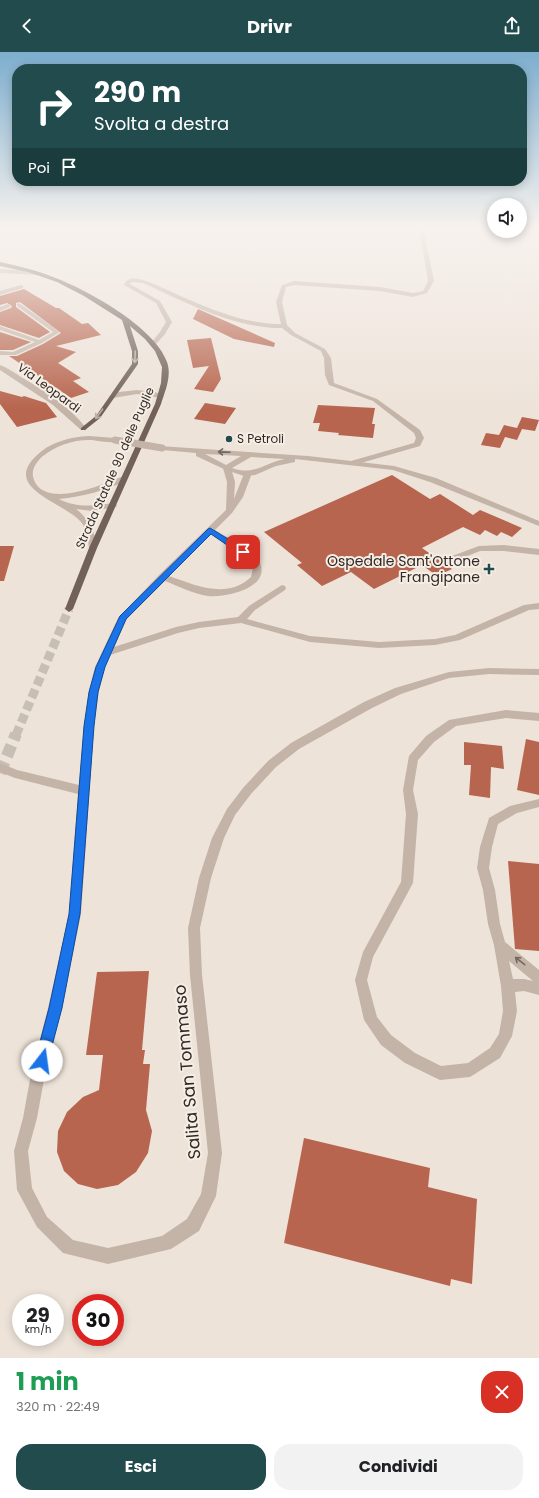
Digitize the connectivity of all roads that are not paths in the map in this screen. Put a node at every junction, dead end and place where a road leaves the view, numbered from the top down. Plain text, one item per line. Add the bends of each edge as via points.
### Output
1 (19, 288) edge
2 (75, 288) edge
3 (132, 288) edge
4 (157, 288) edge
5 (283, 288) edge
6 (361, 288) edge
7 (428, 288) edge
8 (0, 293) edge
9 (19, 305) dead end
10 (8, 306) dead end
11 (0, 309) edge
12 (126, 320) junction
13 (284, 326) junction
14 (0, 328) edge
15 (40, 342) junction
16 (154, 343) junction
17 (0, 352) edge
18 (0, 368) edge
19 (113, 396) junction
20 (161, 396) junction
21 (83, 429) junction
22 (80, 437) junction
23 (194, 451) junction
24 (254, 454) junction
25 (308, 458) junction
26 (354, 463) junction
27 (269, 466) junction
28 (227, 468) junction
29 (248, 473) junction
30 (124, 479) junction
31 (78, 496) junction
32 (51, 497) junction
33 (65, 505) junction
34 (112, 505) junction
35 (228, 511) junction
36 (539, 524) edge
37 (210, 530) junction
38 (93, 548) junction
39 (539, 552) edge
40 (455, 558) dead end
41 (162, 577) junction
42 (282, 588) dead end
43 (539, 606) edge
44 (69, 609) tunnel mouth
45 (241, 620) junction
46 (106, 653) junction
47 (539, 672) edge
48 (539, 717) edge
49 (0, 767) edge
50 (85, 791) junction
51 (539, 803) edge
52 (500, 945) junction
53 (539, 978) edge
54 (508, 986) junction
55 (539, 989) edge

1 - 8 street
2 - 12 main road, Strada Statale 90 delle Puglie
3 - 16 street via 158,302 169,322
4 - 13 street via 234,319
5 - 13 street via 279,302
6 - 7 street via 413,295 425,292
9 - 15 street via 57,332
10 - 11 street
12 - 16 main road, Strada Statale 90 delle Puglie
12 -> 19 main road via 135,351 135,364
13 - 26 street via 327,354 328,378 331,384 375,400 417,432 420,438 417,444
14 - 15 street
15 - 17 street via 14,354
16 - 20 main road, Strada Statale 90 delle Puglie via 164,363 165,375
18 - 21 street, Via Leopardi via 27,383 76,420
19 - 20 street via 135,391
19 -> 21 main road via 98,417
20 - 30 main road, Strada Statale 90 delle Puglie
21 - 22 street
22 - 23 street, bridge via 97,437
22 - 32 street via 49,449 30,466 30,480 34,487
24 -> 23 street
23 - 28 street
24 - 25 street
24 - 27 street via 265,459
24 - 28 street
25 - 26 street
25 - 27 street
26 - 36 street via 394,468 433,480
27 - 29 street
28 - 29 street
28 - 35 street via 231,482
29 - 35 street, Salita San Tommaso via 239,497
30 - 31 street
30 - 34 main road, Strada Statale 90 delle Puglie
31 - 32 street
31 - 34 street
32 - 33 street
33 - 34 street via 81,509
33 - 38 street via 83,520 92,533
34 - 38 main road, Strada Statale 90 delle Puglie
35 - 37 street, Salita San Tommaso
37 - 41 street, Salita San Tommaso
37 - 41 street via 254,559 257,568 255,578 250,583 238,590 209,593
38 - 44 main road, Strada Statale 90 delle Puglie
39 - 40 street via 504,548 479,549
41 - 46 street, Salita San Tommaso via 123,618
42 - 45 street via 252,608
43 - 45 street via 527,608 457,638 435,642 379,645 310,639
45 - 46 street via 176,630
46 - 50 street, Salita San Tommaso via 94,692
47 - 50 street, Salita San Tommaso via 489,671 449,675 398,691 295,746 272,764 231,812 218,838 204,878 194,928 197,982 215,1153 208,1196 193,1225 165,1243 108,1256 69,1246 42,1222 25,1190 21,1151 56,1008 75,914
48 - 54 street via 506,714 453,722 430,739 413,759 408,790 412,814 407,883 367,956 361,980 371,1020 386,1040 410,1058 440,1073 470,1070 495,1053 505,1036 510,1011
49 - 50 street via 15,774
51 - 52 street via 514,809 493,821 483,868
53 -> 52 street
52 - 54 street
54 - 55 street via 524,985

